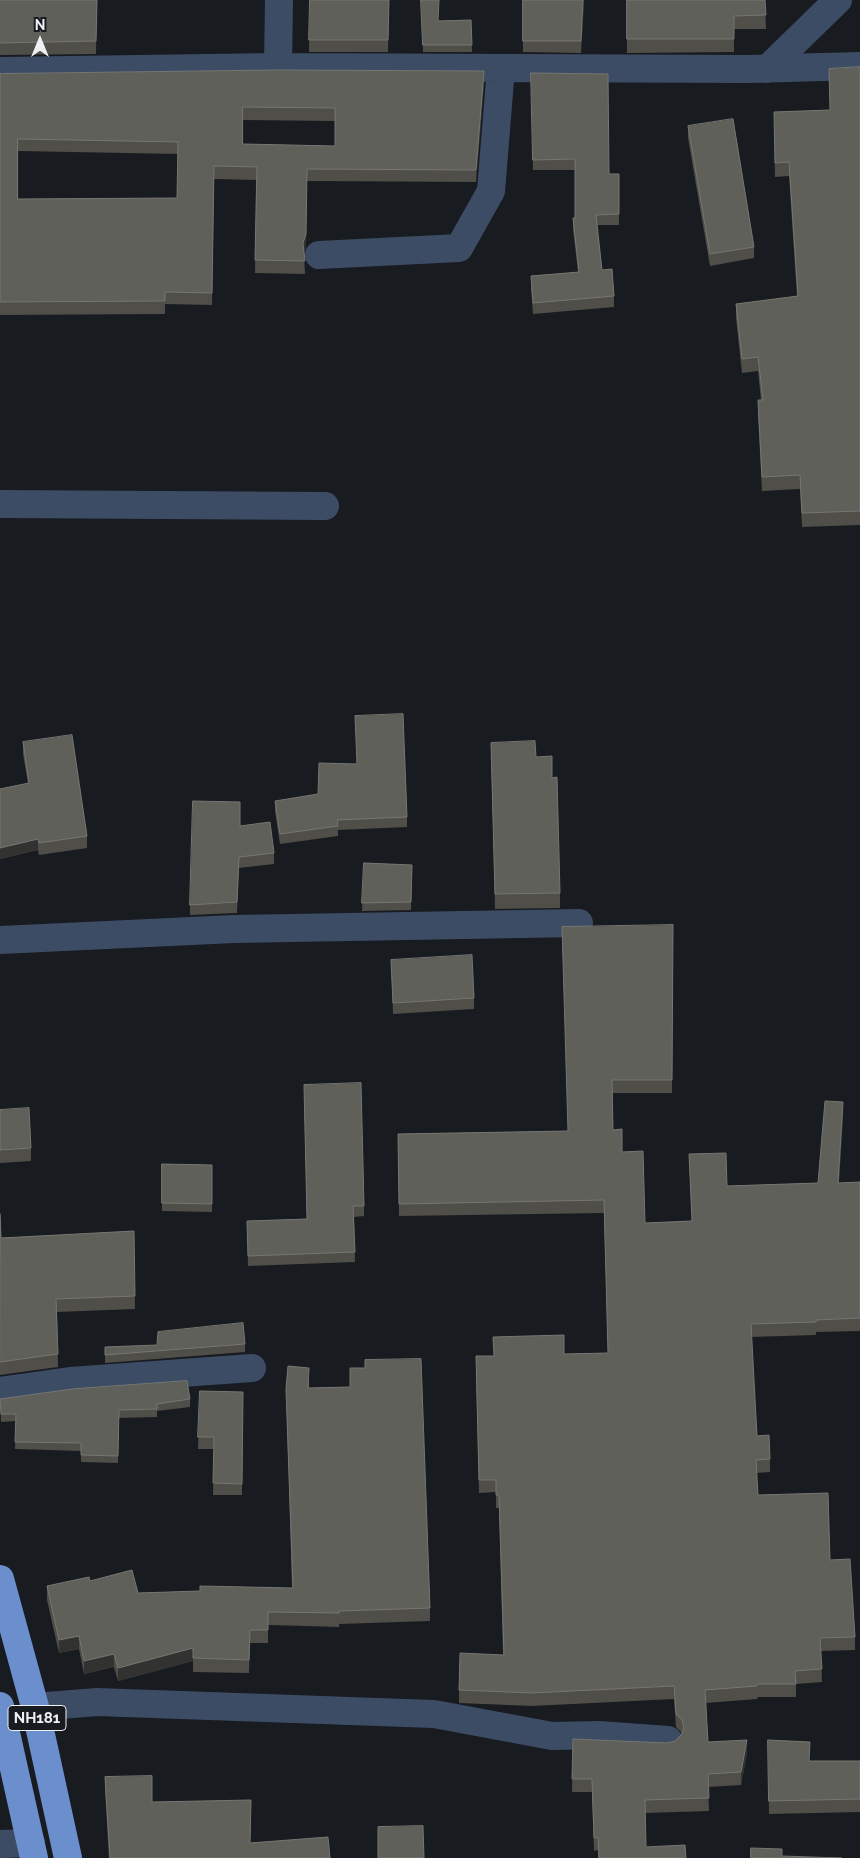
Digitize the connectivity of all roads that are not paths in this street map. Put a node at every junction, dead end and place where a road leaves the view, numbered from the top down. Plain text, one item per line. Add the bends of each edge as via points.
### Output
1 (279, 0) edge
2 (838, 0) edge
3 (860, 66) edge
4 (278, 67) junction
5 (501, 68) junction
6 (767, 68) junction
7 (0, 71) edge
8 (319, 255) dead end
9 (0, 504) edge
10 (325, 506) dead end
11 (579, 923) dead end
12 (0, 940) edge
13 (252, 1368) dead end
14 (0, 1391) edge
15 (0, 1579) edge
16 (35, 1708) junction
17 (1, 1711) edge
18 (668, 1740) dead end
19 (0, 1844) edge
20 (32, 1850) edge
21 (68, 1858) edge

1 - 4 street
2 - 6 street
3 - 6 street
4 - 5 street
4 - 7 street
5 - 6 street
5 - 8 street via 491,191 459,248
9 - 10 street
11 - 12 street via 234,929
13 - 14 street via 70,1381
15 - 16 highway, NH181
16 - 17 highway
16 - 18 street via 97,1702 434,1714 552,1736 599,1735
16 - 21 highway, NH181
17 - 20 highway, NH181
19 - 20 street

